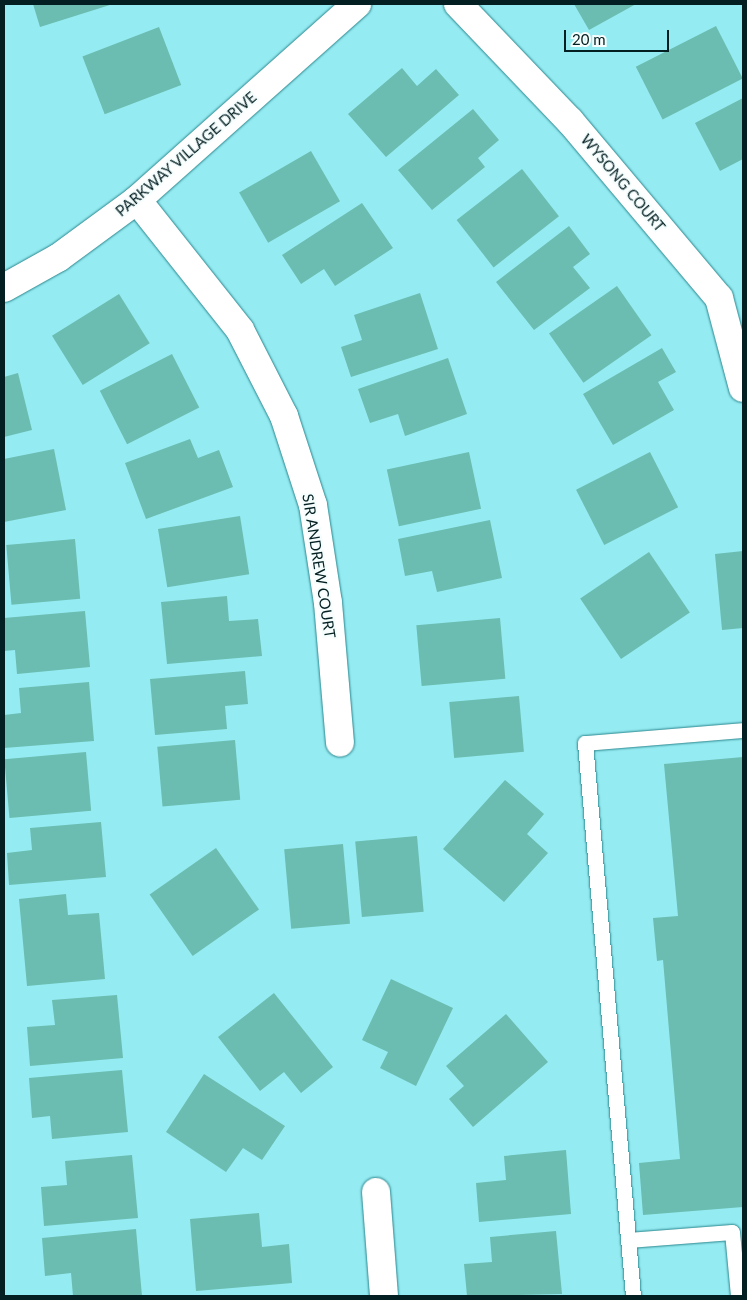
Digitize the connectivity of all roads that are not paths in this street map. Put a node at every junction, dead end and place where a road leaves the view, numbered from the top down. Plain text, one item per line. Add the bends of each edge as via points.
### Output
1 (357, 4) edge
2 (458, 4) edge
3 (137, 200) junction
4 (4, 288) edge
5 (743, 388) edge
6 (743, 730) edge
7 (340, 742) dead end
8 (376, 1192) dead end
9 (628, 1240) junction
10 (384, 1296) edge
11 (634, 1296) edge
12 (738, 1296) edge

1 - 3 street, PARKWAY VILLAGE DRIVE
2 - 5 street, WYSONG COURT via 570,121 719,298
3 - 4 street, PARKWAY VILLAGE DRIVE via 58,258
3 - 7 street, SIR ANDREW COURT via 240,330 284,416 313,506 328,603
6 - 9 lane via 584,743
8 - 10 street
9 - 11 lane
9 - 12 lane via 732,1232

